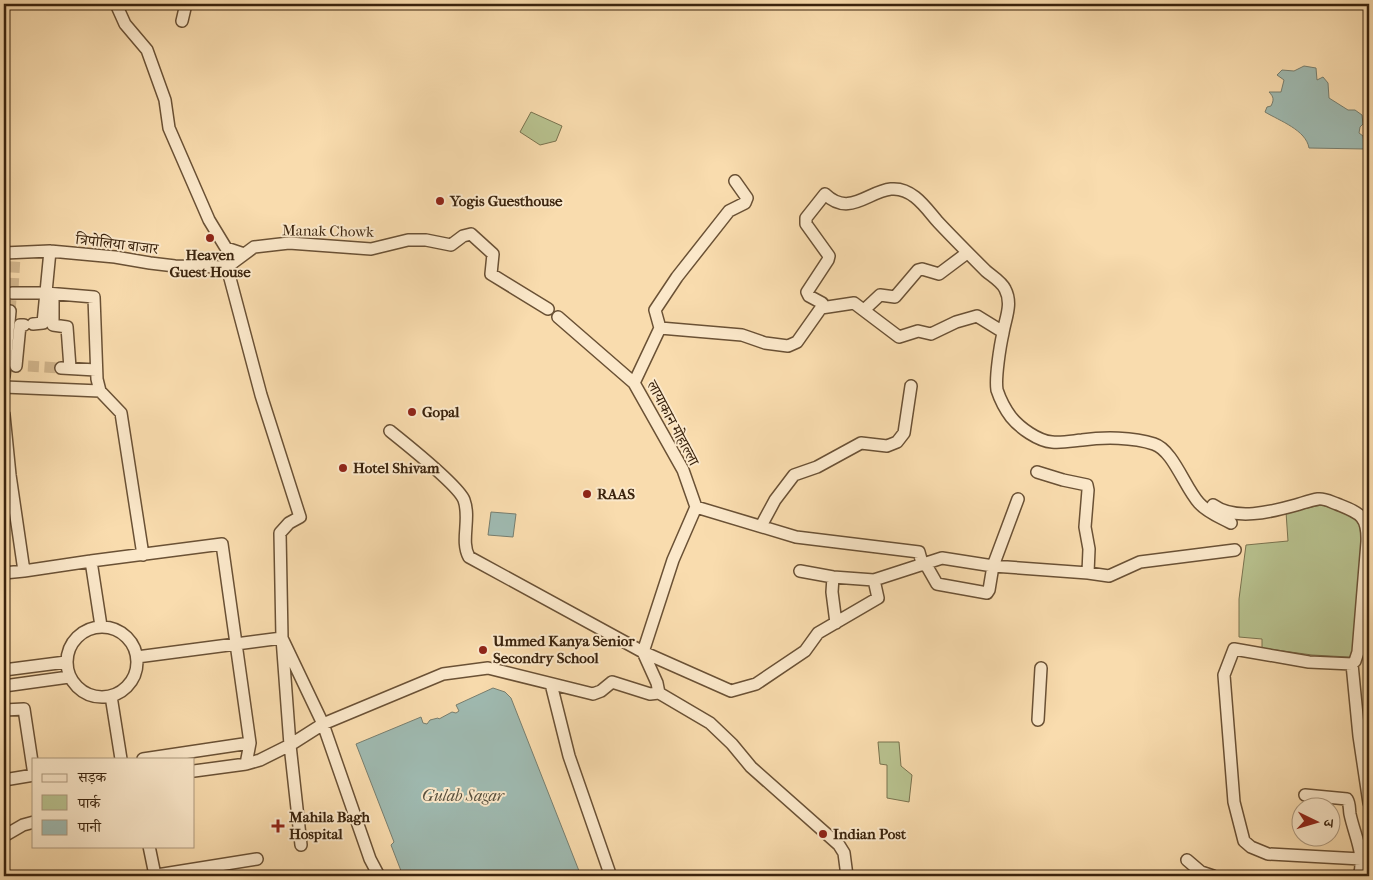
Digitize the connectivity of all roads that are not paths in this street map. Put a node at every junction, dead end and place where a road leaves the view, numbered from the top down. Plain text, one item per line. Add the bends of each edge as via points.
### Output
1 (116, 4) edge
2 (186, 4) edge
3 (182, 21) dead end
4 (735, 181) dead end
5 (50, 251) junction
6 (967, 252) junction
7 (11, 254) edge
8 (244, 254) junction
9 (227, 266) junction
10 (12, 294) dead end
11 (50, 294) junction
12 (821, 308) junction
13 (548, 309) dead end
14 (864, 310) junction
15 (10, 312) tunnel mouth
16 (558, 317) dead end
17 (39, 324) junction
18 (660, 328) junction
19 (1003, 332) junction
20 (96, 370) junction
21 (4, 375) edge
22 (634, 383) junction
23 (911, 386) dead end
24 (4, 387) edge
25 (100, 391) junction
26 (4, 414) edge
27 (390, 431) dead end
28 (1038, 472) dead end
29 (1191, 492) junction
30 (1018, 499) dead end
31 (696, 507) junction
32 (1231, 523) dead end
33 (761, 526) junction
34 (1235, 550) dead end
35 (143, 555) junction
36 (91, 561) junction
37 (923, 563) junction
38 (993, 566) junction
39 (24, 571) junction
40 (800, 572) dead end
41 (4, 573) edge
42 (1088, 573) junction
43 (833, 577) junction
44 (874, 580) junction
45 (836, 623) junction
46 (101, 626) junction
47 (282, 638) junction
48 (235, 644) junction
49 (643, 652) junction
50 (137, 657) junction
51 (66, 662) junction
52 (1352, 664) junction
53 (1041, 668) dead end
54 (4, 670) edge
55 (69, 676) junction
56 (551, 684) junction
57 (4, 686) edge
58 (659, 693) junction
59 (111, 696) junction
60 (4, 710) edge
61 (1038, 720) dead end
62 (323, 724) junction
63 (250, 743) junction
64 (290, 745) junction
65 (121, 758) edge
66 (150, 758) edge
67 (32, 762) edge
68 (246, 764) junction
69 (195, 771) edge
70 (32, 775) edge
71 (4, 780) edge
72 (1305, 795) dead end
73 (1369, 803) edge
74 (32, 823) edge
75 (4, 836) edge
76 (301, 844) dead end
77 (149, 848) edge
78 (257, 859) dead end
79 (1187, 860) dead end
80 (1363, 868) edge
81 (379, 876) edge
82 (608, 876) edge
83 (848, 876) edge
84 (1213, 876) edge

1 - 8 street via 125,24 147,50 165,100 169,128 209,220 226,248
2 - 3 street
4 - 18 street, लायाकान मोहाल्ला via 747,198 745,203 729,211 677,276 656,310
5 - 7 street, त्रिपोलिया बाजार
5 - 9 street, त्रिपोलिया बाजार via 175,266
5 - 11 street
6 - 12 street via 915,197 903,190 885,189 862,201 840,204 825,194 805,221 829,256 807,292 822,303
6 - 14 street via 939,274 918,270 895,297 880,294
6 - 19 street via 1005,288 1008,307
8 - 9 street
8 - 13 street, Manak Chowk via 254,247 289,243 371,249 408,240 452,245 462,236 471,234 493,254 491,274
9 - 47 street via 261,395 300,517 280,534
10 - 11 street
11 - 17 street
11 - 20 street via 94,297
12 - 14 street via 854,302
12 - 18 street via 797,342 788,346 742,335
14 - 19 street via 899,337 918,331 932,334 977,316
15 - 21 street
16 - 22 street
17 - 20 street via 66,327 65,368
17 - 21 street via 20,325 22,366
18 - 22 street, लायाकान मोहाल्ला
19 - 29 street via 998,390 1002,402 1021,427 1051,442 1134,439 1155,444 1170,458
20 - 25 street
22 - 31 street, लायाकान मोहाल्ला via 683,470
23 - 33 street via 904,433 897,442 887,446 861,443 794,475
24 - 25 street
25 - 35 street via 122,414
26 - 39 street
27 - 49 street via 464,498 468,518 465,549 469,557
28 - 42 street via 1087,485
29 - 32 street via 1205,509
29 - 52 street via 1231,513 1261,512 1321,499 1361,516 1367,526 1367,542 1358,652
30 - 38 street
31 - 33 street
31 - 49 street
33 - 37 street via 796,537 919,552
34 - 42 street via 1140,562 1109,576
35 - 36 street
35 - 48 street via 222,544
36 - 39 street
36 - 46 street
37 - 38 street via 942,558
37 - 38 street via 936,584 985,593 989,590
37 - 44 street
38 - 42 street
39 - 41 street
40 - 43 street
43 - 44 street
43 - 45 street
44 - 45 street via 878,598
45 - 49 street via 818,633 805,651 756,684 731,690
46 - 50 street via 121,632
46 - 51 street via 81,632 73,640
47 - 48 street
47 - 62 street
47 - 64 street
48 - 50 street
48 - 63 street
49 - 58 street
50 - 59 street via 134,677 121,692
51 - 54 street
51 - 55 street
52 - 73 street
52 - 80 street via 1309,662 1234,649 1224,675 1234,802 1244,841 1268,854
53 - 61 street
55 - 57 street
55 - 59 street via 82,692 102,698
56 - 58 street via 593,694 612,682 650,694
56 - 62 street via 488,668 443,674
56 - 82 street via 569,756
58 - 83 street via 710,723 751,767 839,845 844,853
59 - 65 street
60 - 67 street via 24,709
62 - 64 street
62 - 81 street via 370,859
63 - 66 street
63 - 68 street
64 - 68 street
64 - 76 street
68 - 69 street
70 - 71 street
72 - 80 street via 1347,799
74 - 75 street
77 - 78 street via 155,875
79 - 84 street via 1200,872

